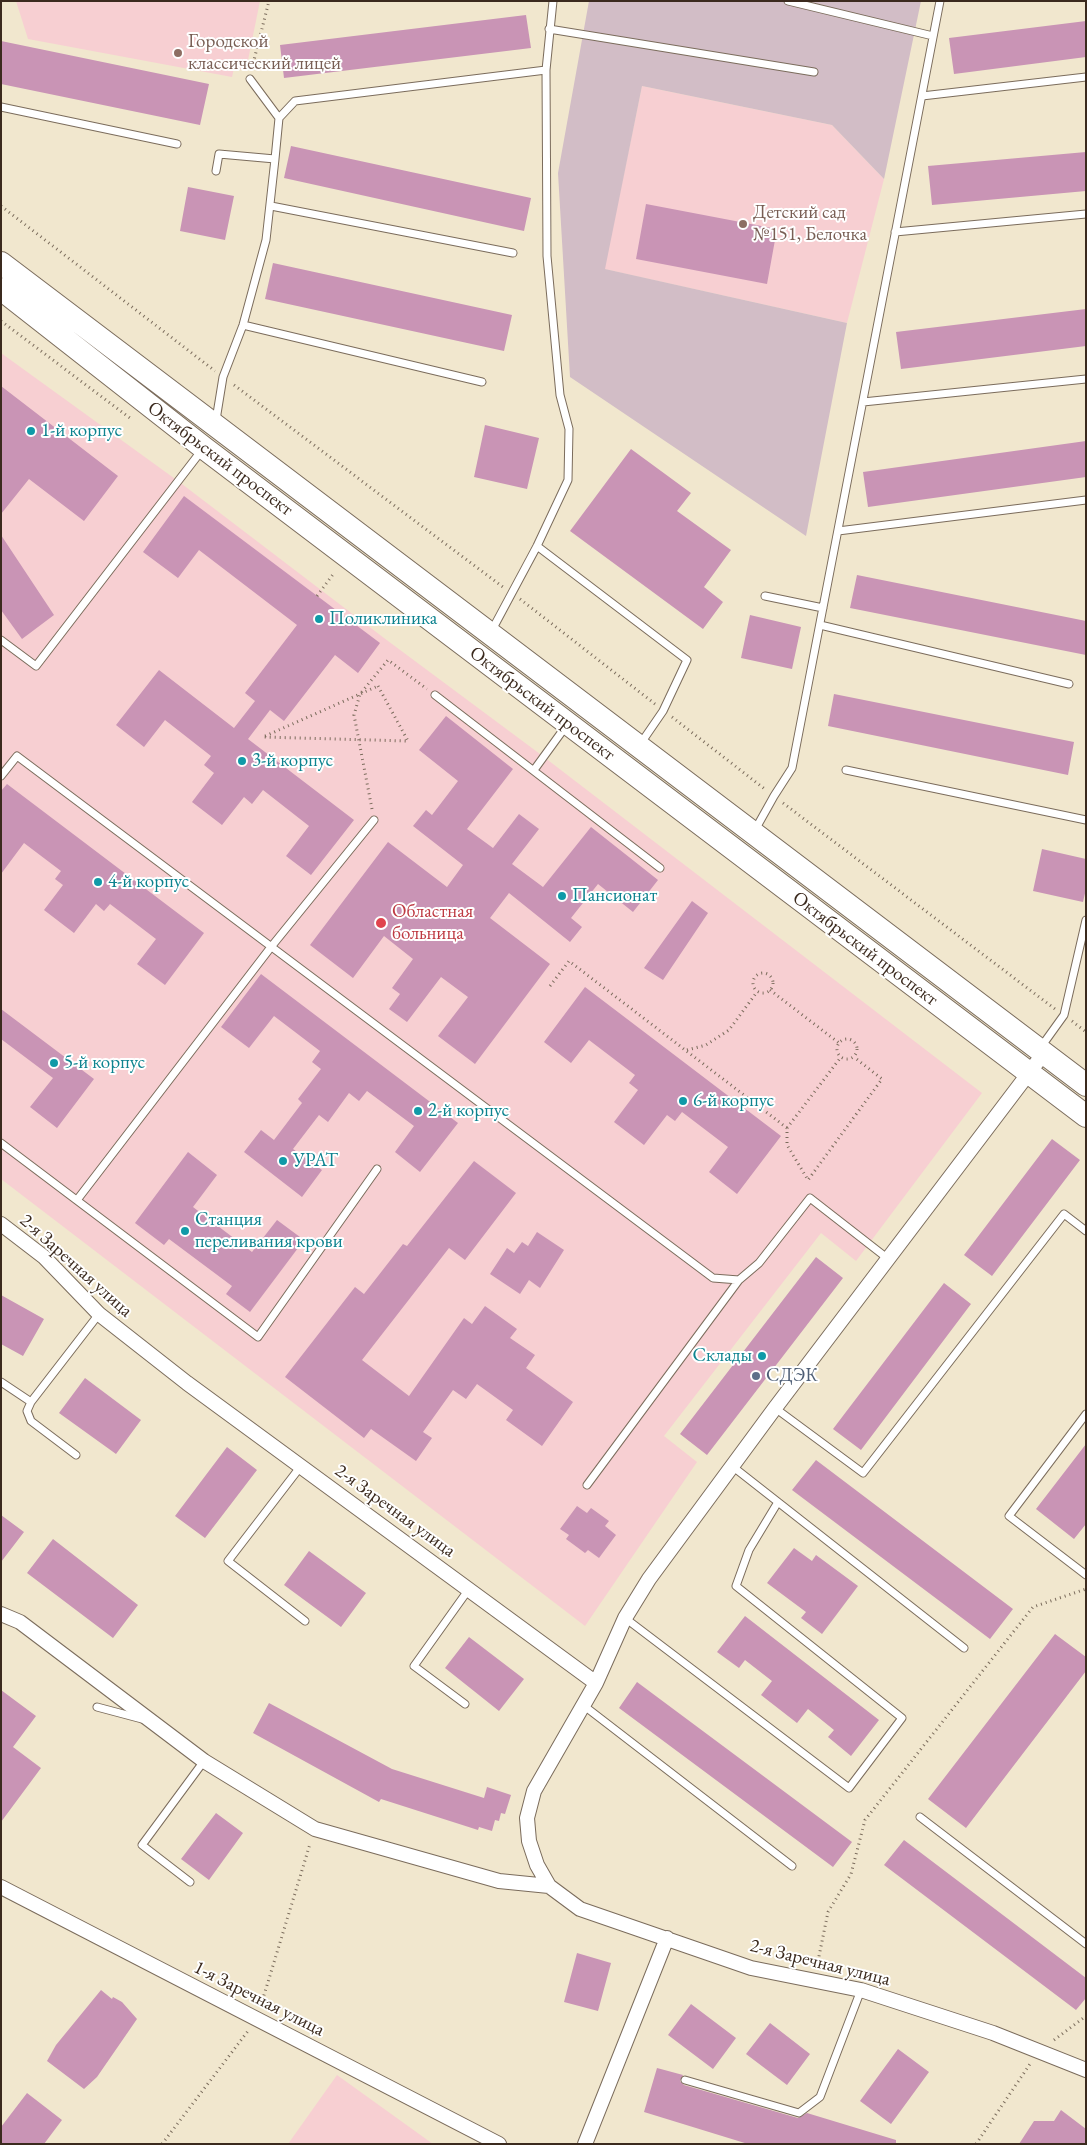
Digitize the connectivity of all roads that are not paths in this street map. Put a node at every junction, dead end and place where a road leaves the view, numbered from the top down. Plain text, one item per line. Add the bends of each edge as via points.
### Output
1 (553, 1) edge
2 (788, 1) edge
3 (940, 1) edge
4 (549, 28) junction
5 (933, 36) junction
6 (546, 70) junction
7 (814, 72) dead end
8 (1086, 77) edge
9 (250, 79) road end
10 (922, 96) junction
11 (1, 106) edge
12 (279, 118) junction
13 (177, 144) dead end
14 (275, 159) junction
15 (216, 170) dead end
16 (271, 206) junction
17 (1086, 214) edge
18 (895, 232) junction
19 (512, 253) dead end
20 (1, 263) edge
21 (1, 290) edge
22 (243, 325) junction
23 (1086, 379) edge
24 (482, 382) dead end
25 (863, 402) junction
26 (216, 424) junction
27 (204, 448) junction
28 (1086, 500) edge
29 (838, 531) junction
30 (537, 546) junction
31 (765, 596) dead end
32 (823, 608) junction
33 (820, 626) junction
34 (491, 633) junction
35 (1, 640) edge
36 (1069, 684) dead end
37 (435, 695) road end
38 (568, 723) junction
39 (639, 745) junction
40 (534, 770) junction
41 (846, 770) dead end
42 (1, 776) edge
43 (374, 820) road end
44 (1086, 820) edge
45 (754, 832) junction
46 (660, 868) dead end
47 (1086, 920) edge
48 (271, 948) junction
49 (1041, 1051) junction
50 (1029, 1073) junction
51 (1086, 1085) edge
52 (1086, 1116) edge
53 (1, 1143) edge
54 (377, 1169) dead end
55 (77, 1200) junction
56 (1, 1224) edge
57 (1086, 1231) edge
58 (887, 1258) junction
59 (739, 1280) junction
60 (99, 1314) junction
61 (1, 1382) edge
62 (31, 1402) junction
63 (774, 1408) junction
64 (1086, 1414) edge
65 (76, 1455) dead end
66 (301, 1465) junction
67 (732, 1466) junction
68 (587, 1484) dead end
69 (778, 1502) junction
70 (1086, 1575) edge
71 (469, 1589) junction
72 (1, 1614) edge
73 (625, 1618) junction
74 (305, 1621) dead end
75 (964, 1648) dead end
76 (596, 1683) junction
77 (465, 1704) dead end
78 (582, 1705) junction
79 (97, 1706) dead end
80 (152, 1721) junction
81 (204, 1762) junction
82 (920, 1817) dead end
83 (792, 1866) dead end
84 (190, 1882) dead end
85 (549, 1886) junction
86 (1, 1887) edge
87 (667, 1938) junction
88 (1086, 1944) edge
89 (861, 1990) junction
90 (1086, 2070) edge
91 (685, 2080) dead end
92 (499, 2144) edge
93 (585, 2144) edge

1 - 4 lane
2 - 5 lane
3 - 5 lane
4 - 6 lane
4 - 7 lane
5 - 10 lane
6 - 12 lane via 295,102
6 - 30 lane via 547,256 560,395 569,437 568,480
8 - 10 lane
9 - 12 lane
10 - 18 lane
11 - 13 lane
12 - 14 lane
14 - 15 lane via 219,154
14 - 16 lane
16 - 19 lane
16 - 22 lane via 266,240
17 - 18 lane
18 - 25 lane
20 - 26 main road, Октябрьский проспект
21 - 27 main road, Октябрьский проспект
22 - 24 lane
22 - 26 lane via 223,377
23 - 25 lane
25 - 29 lane
26 - 34 main road, Октябрьский проспект
27 - 35 lane via 36,666
27 - 38 main road, Октябрьский проспект
28 - 29 lane
29 - 32 lane
30 - 34 lane
30 - 39 lane via 687,660 663,711
31 - 32 lane
32 - 33 lane
33 - 36 lane
33 - 45 lane via 792,768
34 - 39 main road, Октябрьский проспект
37 - 40 lane
38 - 40 lane
38 - 50 main road, Октябрьский проспект
39 - 45 main road, Октябрьский проспект
40 - 46 lane
41 - 44 lane
42 - 48 lane via 17,756
43 - 48 lane
45 - 49 main road, Октябрьский проспект
47 - 49 lane via 1064,1015
48 - 55 lane
48 - 59 lane via 713,1278
49 - 50 street
49 - 51 main road, Октябрьский проспект
50 - 52 main road, Октябрьский проспект
50 - 58 street
53 - 55 lane
54 - 55 lane via 258,1337
56 - 60 street, 2-я Заречная улица via 44,1257
57 - 63 lane via 1064,1214 863,1473
58 - 59 lane via 810,1198 759,1263
58 - 63 street
59 - 68 lane
60 - 62 lane
60 - 66 street, 2-я Заречная улица via 187,1383
61 - 62 lane
62 - 65 lane via 27,1411 31,1421
63 - 67 street
64 - 70 lane via 1009,1516
66 - 71 street, 2-я Заречная улица
66 - 74 lane via 228,1562
67 - 69 lane
67 - 73 street via 649,1579
69 - 73 lane via 749,1550 736,1586 902,1718 849,1788
69 - 75 lane
71 - 76 street, 2-я Заречная улица
71 - 77 lane via 414,1666
72 - 80 street, 2-я Заречная улица via 20,1622
73 - 76 street
76 - 78 street, 2-я Заречная улица
78 - 83 lane
78 - 85 street, 2-я Заречная улица via 534,1791 527,1818 529,1841
79 - 80 lane
80 - 81 street, 2-я Заречная улица
81 - 84 lane via 142,1845
81 - 85 street, 2-я Заречная улица via 315,1829 499,1880
82 - 88 lane
85 - 87 street, 2-я Заречная улица via 580,1909
86 - 92 street, 1-я Заречная улица
87 - 89 street, 2-я Заречная улица via 751,1968
87 - 93 street
89 - 90 street, 2-я Заречная улица via 990,2032
89 - 91 lane via 820,2097 799,2113

